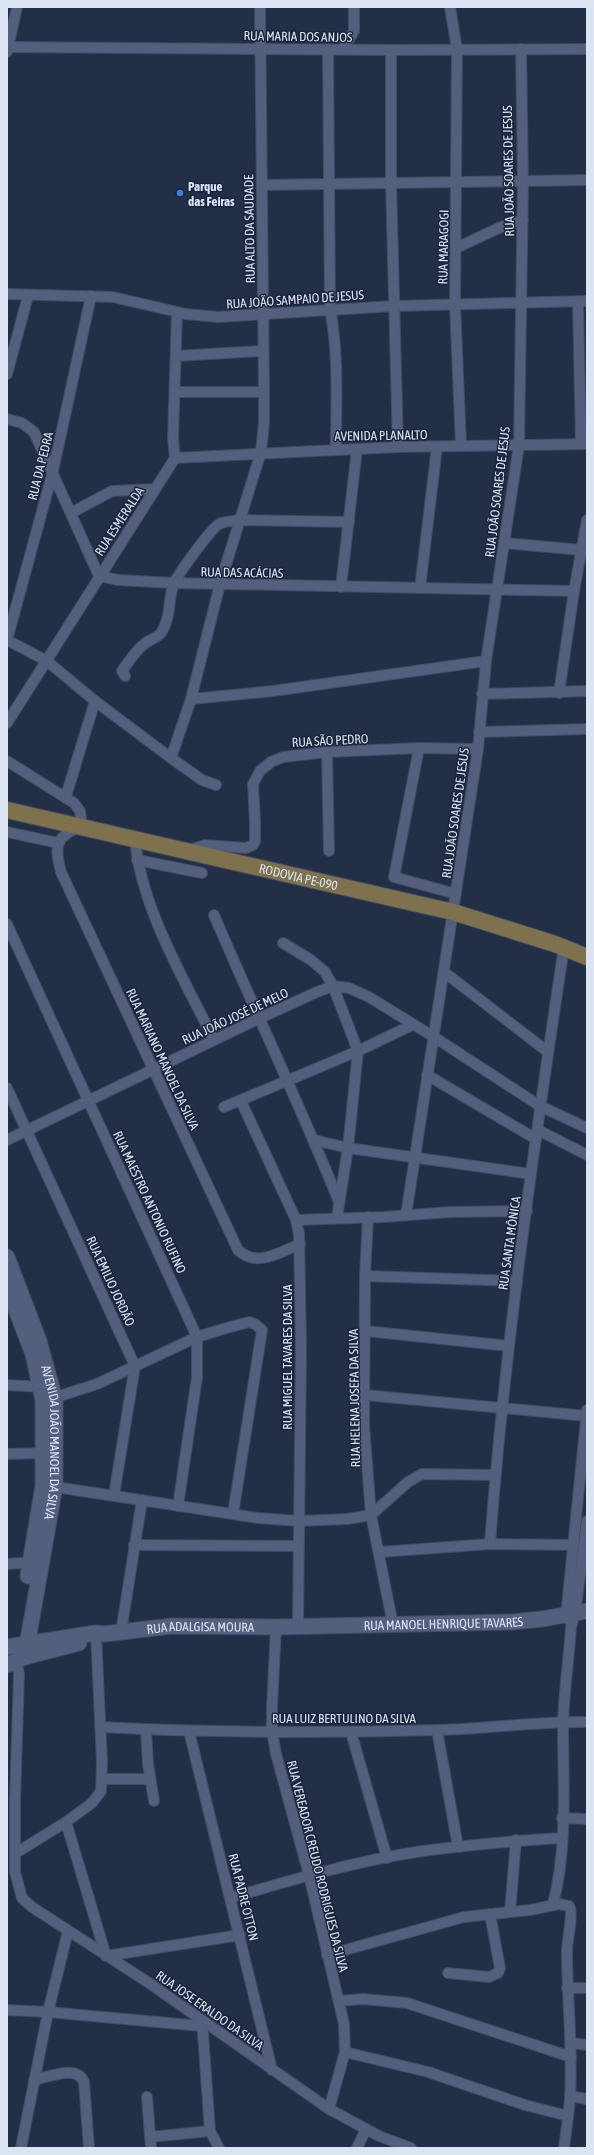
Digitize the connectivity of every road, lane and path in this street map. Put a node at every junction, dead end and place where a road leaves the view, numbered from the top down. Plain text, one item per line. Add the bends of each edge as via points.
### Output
1 (18, 7) edge
2 (260, 7) edge
3 (354, 7) edge
4 (450, 7) edge
5 (10, 27) edge
6 (260, 48) junction
7 (328, 49) junction
8 (343, 49) junction
9 (457, 49) junction
10 (521, 49) junction
11 (587, 49) edge
12 (8, 50) edge
13 (391, 50) junction
14 (587, 180) edge
15 (456, 182) junction
16 (523, 182) junction
17 (391, 183) junction
18 (328, 184) junction
19 (262, 185) junction
20 (523, 220) junction
21 (456, 248) junction
22 (7, 294) edge
23 (28, 296) junction
24 (91, 296) junction
25 (583, 301) edge
26 (455, 304) junction
27 (520, 304) junction
28 (394, 306) junction
29 (330, 309) junction
30 (177, 312) junction
31 (264, 315) junction
32 (262, 351) junction
33 (176, 356) junction
34 (7, 374) edge
35 (176, 392) junction
36 (264, 392) junction
37 (7, 419) edge
38 (584, 443) edge
39 (519, 445) junction
40 (461, 446) junction
41 (398, 447) junction
42 (437, 447) junction
43 (336, 449) junction
44 (357, 449) junction
45 (261, 452) junction
46 (175, 458) junction
47 (53, 471) junction
48 (155, 489) junction
49 (72, 513) junction
50 (240, 520) junction
51 (587, 520) edge
52 (349, 522) junction
53 (504, 544) junction
54 (582, 550) junction
55 (99, 576) junction
56 (174, 583) junction
57 (220, 584) junction
58 (340, 587) junction
59 (420, 588) junction
60 (496, 590) junction
61 (574, 591) junction
62 (7, 640) edge
63 (47, 661) junction
64 (486, 661) junction
65 (125, 676) dead end
66 (587, 691) edge
67 (559, 693) junction
68 (482, 694) junction
69 (191, 700) junction
70 (95, 701) junction
71 (7, 723) edge
72 (587, 729) edge
73 (479, 732) junction
74 (419, 748) junction
75 (478, 749) junction
76 (327, 752) junction
77 (171, 758) junction
78 (7, 761) edge
79 (216, 784) dead end
80 (66, 796) junction
81 (7, 810) edge
82 (82, 826) junction
83 (7, 832) edge
84 (135, 839) junction
85 (58, 843) junction
86 (187, 851) junction
87 (329, 851) dead end
88 (137, 860) junction
89 (202, 873) dead end
90 (456, 894) junction
91 (453, 912) junction
92 (214, 915) dead end
93 (7, 924) edge
94 (283, 943) dead end
95 (564, 948) junction
96 (587, 957) edge
97 (444, 972) junction
98 (334, 986) junction
99 (258, 1019) junction
100 (412, 1025) junction
101 (434, 1037) junction
102 (214, 1040) junction
103 (358, 1051) junction
104 (548, 1052) junction
105 (153, 1069) junction
106 (427, 1075) junction
107 (287, 1080) junction
108 (7, 1088) edge
109 (88, 1100) junction
110 (242, 1101) junction
111 (540, 1106) junction
112 (224, 1107) dead end
113 (587, 1128) edge
114 (26, 1131) junction
115 (537, 1134) junction
116 (7, 1140) edge
117 (314, 1140) junction
118 (348, 1148) junction
119 (587, 1155) edge
120 (415, 1156) junction
121 (531, 1174) junction
122 (339, 1202) junction
123 (527, 1211) junction
124 (406, 1215) junction
125 (337, 1217) junction
126 (368, 1217) junction
127 (296, 1220) junction
128 (300, 1244) junction
129 (7, 1257) edge
130 (365, 1276) junction
131 (517, 1281) junction
132 (7, 1286) edge
133 (366, 1331) junction
134 (197, 1337) junction
135 (509, 1346) junction
136 (135, 1366) junction
137 (7, 1385) edge
138 (48, 1393) junction
139 (365, 1395) junction
140 (503, 1408) junction
141 (587, 1410) edge
142 (587, 1416) edge
143 (43, 1453) junction
144 (7, 1454) edge
145 (495, 1475) junction
146 (49, 1486) junction
147 (114, 1495) junction
148 (142, 1500) junction
149 (178, 1506) junction
150 (233, 1514) junction
151 (371, 1515) junction
152 (299, 1521) junction
153 (587, 1521) edge
154 (490, 1544) junction
155 (134, 1545) junction
156 (574, 1545) junction
157 (298, 1546) junction
158 (380, 1552) junction
159 (36, 1562) junction
160 (7, 1564) edge
161 (575, 1617) edge
162 (393, 1625) junction
163 (298, 1626) junction
164 (276, 1627) junction
165 (122, 1632) junction
166 (99, 1635) junction
167 (17, 1656) edge
168 (563, 1722) junction
169 (587, 1722) edge
170 (100, 1728) junction
171 (146, 1730) junction
172 (437, 1730) junction
173 (189, 1731) junction
174 (272, 1731) junction
175 (351, 1732) junction
176 (103, 1779) junction
177 (150, 1779) junction
178 (11, 1800) edge
179 (154, 1801) dead end
180 (562, 1818) junction
181 (587, 1819) edge
182 (66, 1822) junction
183 (562, 1838) junction
184 (516, 1840) junction
185 (458, 1847) junction
186 (16, 1853) junction
187 (387, 1858) junction
188 (11, 1872) edge
189 (308, 1875) junction
190 (230, 1898) junction
191 (553, 1904) junction
192 (510, 1912) junction
193 (490, 1914) junction
194 (68, 1931) junction
195 (240, 1935) junction
196 (327, 1955) junction
197 (106, 1956) junction
198 (448, 1973) dead end
199 (567, 1988) junction
200 (587, 1988) edge
201 (339, 2001) junction
202 (7, 2010) edge
203 (48, 2012) junction
204 (202, 2023) junction
205 (571, 2043) junction
206 (587, 2045) edge
207 (345, 2052) junction
208 (571, 2057) junction
209 (272, 2070) junction
210 (34, 2080) junction
211 (570, 2096) junction
212 (147, 2097) dead end
213 (587, 2099) edge
214 (329, 2109) junction
215 (568, 2116) junction
216 (366, 2129) junction
217 (210, 2131) junction
218 (150, 2137) junction
219 (21, 2148) edge
220 (90, 2148) edge
221 (151, 2148) edge
222 (219, 2148) edge
223 (357, 2148) edge
224 (411, 2148) edge
225 (564, 2148) edge

1 - 5 street
2 - 6 street, RUA ALTO DA SAUDADE
3 - 8 street via 354,30 350,41
4 - 9 street, RUA MARAGOGI
5 - 12 street
6 - 7 street, RUA MARIA DOS ANJOS
6 - 12 street, RUA MARIA DOS ANJOS
6 - 19 street, RUA ALTO DA SAUDADE
7 - 8 street, RUA MARIA DOS ANJOS
7 - 18 street
8 - 13 street, RUA MARIA DOS ANJOS
9 - 10 street, RUA MARIA DOS ANJOS
9 - 13 street, RUA MARIA DOS ANJOS
9 - 15 street, RUA MARAGOGI
10 - 11 street, RUA MARIA DOS ANJOS
10 - 16 street, RUA JOÃO SOARES DE JESUS
13 - 17 street
14 - 16 street
15 - 16 street
15 - 17 street
15 - 21 street, RUA MARAGOGI
16 - 20 street, RUA JOÃO SOARES DE JESUS
17 - 18 street
17 - 28 street
18 - 19 street
18 - 29 street
19 - 31 street, RUA ALTO DA SAUDADE
20 - 21 street via 501,227
20 - 27 street, RUA JOÃO SOARES DE JESUS
21 - 26 street, RUA MARAGOGI
22 - 23 street, RUA JOÃO SAMPAIO DE JESUS
23 - 24 street, RUA JOÃO SAMPAIO DE JESUS
23 - 34 street
24 - 30 street, RUA JOÃO SAMPAIO DE JESUS via 119,298
24 - 47 street, RUA DA PEDRA
25 - 27 street, RUA JOÃO SAMPAIO DE JESUS
25 - 38 street
26 - 27 street, RUA JOÃO SAMPAIO DE JESUS
26 - 28 street, RUA JOÃO SAMPAIO DE JESUS
26 - 40 street, RUA MARAGOGI
27 - 39 street, RUA JOÃO SOARES DE JESUS
28 - 29 street, RUA JOÃO SAMPAIO DE JESUS
28 - 41 street
29 - 31 street, RUA JOÃO SAMPAIO DE JESUS
29 - 43 street via 336,356
30 - 31 street, RUA JOÃO SAMPAIO DE JESUS via 218,317
30 - 33 street
31 - 32 street, RUA ALTO DA SAUDADE
32 - 33 street
32 - 36 street, RUA ALTO DA SAUDADE
33 - 35 street
35 - 36 street
35 - 46 street via 173,438
36 - 45 street, RUA ALTO DA SAUDADE
37 - 47 street via 22,423 34,432
38 - 39 street, AVENIDA PLANALTO
39 - 40 street, AVENIDA PLANALTO
39 - 53 street, RUA JOÃO SOARES DE JESUS
40 - 42 street, AVENIDA PLANALTO
41 - 42 street, AVENIDA PLANALTO
41 - 44 street, AVENIDA PLANALTO
42 - 59 street
43 - 44 street, AVENIDA PLANALTO
43 - 45 street, AVENIDA PLANALTO
44 - 52 street
45 - 46 street, AVENIDA PLANALTO
45 - 50 street, RUA ALTO DA SAUDADE
46 - 48 street, RUA ESMERALDA
47 - 49 street
47 - 62 street, RUA DA PEDRA
48 - 49 street via 112,491
48 - 55 street, RUA ESMERALDA
49 - 55 street
50 - 52 street
50 - 56 street via 218,525
50 - 57 street, RUA ALTO DA SAUDADE
51 - 54 street
52 - 58 street
53 - 54 street
53 - 60 street, RUA JOÃO SOARES DE JESUS
54 - 61 street
55 - 56 street, RUA DAS ACÁCIAS via 118,580
55 - 63 street, RUA ESMERALDA
56 - 57 street, RUA DAS ACÁCIAS
56 - 65 street via 167,621 160,634 137,651 122,671
57 - 58 street, RUA DAS ACÁCIAS
57 - 69 street, RUA ALTO DA SAUDADE
58 - 59 street, RUA DAS ACÁCIAS
59 - 60 street, RUA DAS ACÁCIAS
60 - 61 street, RUA DAS ACÁCIAS
60 - 64 street, RUA JOÃO SOARES DE JESUS
61 - 67 street
62 - 63 street
63 - 70 street
63 - 71 street, RUA ESMERALDA
64 - 68 street, RUA JOÃO SOARES DE JESUS
64 - 69 street via 273,692
66 - 67 street
67 - 68 street
68 - 73 street, RUA JOÃO SOARES DE JESUS
69 - 77 street, RUA ALTO DA SAUDADE
70 - 77 street
70 - 80 street
72 - 73 street
73 - 75 street, RUA JOÃO SOARES DE JESUS
74 - 75 street, RUA SÃO PEDRO
74 - 76 street, RUA SÃO PEDRO
74 - 90 street via 394,877
75 - 90 street, RUA JOÃO SOARES DE JESUS
76 - 86 street, RUA SÃO PEDRO via 283,757 260,771 252,784 255,841 250,847 205,844
76 - 87 street
77 - 79 street via 202,780
78 - 80 street
80 - 82 street via 80,811
81 - 82 main road, RODOVIA PE-090
82 - 84 main road, RODOVIA PE-090
82 - 85 street via 63,835
83 - 85 street
84 - 86 main road, RODOVIA PE-090
84 - 88 street
85 - 105 street, RUA MARIANO MANOEL DA SILVA via 57,859 61,872
86 - 91 main road, RODOVIA PE-090
88 - 89 street
88 - 102 street via 163,934
90 - 91 street, RUA JOÃO SOARES DE JESUS
91 - 95 main road, RODOVIA PE-090
91 - 97 street, RUA JOÃO SOARES DE JESUS
92 - 99 street
93 - 109 street, RUA MAESTRO ANTONIO RUFINO
94 - 98 street via 320,967
95 - 96 main road, RODOVIA PE-090
95 - 104 street, RUA SANTA MÔNICA
97 - 101 street, RUA JOÃO SOARES DE JESUS
97 - 104 street
98 - 99 street, RUA JOÃO JOSÉ DE MELO
98 - 100 street via 342,986 369,997
98 - 103 street
99 - 102 street, RUA JOÃO JOSÉ DE MELO
99 - 107 street
100 - 101 street
100 - 103 street
101 - 106 street, RUA JOÃO SOARES DE JESUS
101 - 111 street
102 - 105 street, RUA JOÃO JOSÉ DE MELO
103 - 107 street
103 - 118 street
104 - 111 street, RUA SANTA MÔNICA
105 - 109 street, RUA JOÃO JOSÉ DE MELO
105 - 128 street, RUA MARIANO MANOEL DA SILVA via 238,1250 247,1258 265,1258
106 - 115 street
106 - 120 street, RUA JOÃO SOARES DE JESUS
107 - 110 street
107 - 117 street
108 - 114 street, RUA EMILIO JORDÃO
109 - 114 street, RUA JOÃO JOSÉ DE MELO
109 - 134 street, RUA MAESTRO ANTONIO RUFINO
110 - 112 street
110 - 127 street, RUA MIGUEL TAVARES DA SILVA
111 - 113 street
111 - 115 street, RUA SANTA MÔNICA
114 - 116 street, RUA JOÃO JOSÉ DE MELO
114 - 136 street, RUA EMILIO JORDÃO
115 - 119 street
115 - 121 street, RUA SANTA MÔNICA
117 - 118 street
117 - 122 street
118 - 120 street
118 - 122 street
120 - 121 street
120 - 124 street, RUA JOÃO SOARES DE JESUS
121 - 123 street, RUA SANTA MÔNICA
122 - 125 street
123 - 124 street via 457,1211
123 - 131 street, RUA SANTA MÔNICA
124 - 126 street
125 - 126 street
125 - 127 street
126 - 130 street, RUA HELENA JOSEFA DA SILVA
127 - 128 street, RUA MIGUEL TAVARES DA SILVA
128 - 152 street, RUA MIGUEL TAVARES DA SILVA
129 - 138 street, AVENIDA JOÃO MANOEL DA SILVA via 39,1340
130 - 131 street
130 - 133 street, RUA HELENA JOSEFA DA SILVA
131 - 135 street, RUA SANTA MÔNICA
132 - 138 street, AVENIDA JOÃO MANOEL DA SILVA
133 - 135 street
133 - 139 street, RUA HELENA JOSEFA DA SILVA
134 - 136 street
134 - 149 street, RUA MAESTRO ANTONIO RUFINO via 197,1377
134 - 150 street via 244,1323 252,1323 262,1330
135 - 140 street, RUA SANTA MÔNICA
136 - 138 street via 97,1384
136 - 147 street
137 - 138 street
138 - 143 street, AVENIDA JOÃO MANOEL DA SILVA
138 - 146 street, AVENIDA JOÃO MANOEL DA SILVA
139 - 140 street
139 - 151 street, RUA HELENA JOSEFA DA SILVA via 364,1425
140 - 142 street
140 - 145 street, RUA SANTA MÔNICA
141 - 142 street
142 - 156 street
143 - 144 street
143 - 146 street, AVENIDA JOÃO MANOEL DA SILVA
145 - 151 street via 422,1474 408,1482
145 - 154 street, RUA SANTA MÔNICA
146 - 147 street
146 - 159 street, AVENIDA JOÃO MANOEL DA SILVA
147 - 148 street
148 - 149 street
148 - 155 street
149 - 150 street
150 - 152 street
151 - 152 street
151 - 158 street, RUA HELENA JOSEFA DA SILVA
152 - 157 street, RUA MIGUEL TAVARES DA SILVA
153 - 161 street
154 - 156 street
154 - 158 street
155 - 157 street
155 - 165 street
156 - 161 street
157 - 163 street, RUA MIGUEL TAVARES DA SILVA
158 - 162 street, RUA HELENA JOSEFA DA SILVA
159 - 160 street
159 - 167 street, AVENIDA JOÃO MANOEL DA SILVA
161 - 162 street, RUA MANOEL HENRIQUE TAVARES via 512,1622
161 - 168 street
162 - 163 street, RUA MANOEL HENRIQUE TAVARES
163 - 164 street, RUA ADALGISA MOURA
164 - 165 street, RUA ADALGISA MOURA via 172,1626
164 - 174 street, RUA VEREADOR CREUDO RODRIGUES DA SILVA
165 - 166 street, RUA ADALGISA MOURA
166 - 167 street, RUA ADALGISA MOURA
166 - 170 street
167 - 178 street, RUA JOSE ERALDO DA SILVA
168 - 169 street, RUA LUIZ BERTULINO DA SILVA
168 - 172 street, RUA LUIZ BERTULINO DA SILVA
168 - 180 street
170 - 171 street, RUA LUIZ BERTULINO DA SILVA
170 - 176 street
171 - 173 street, RUA LUIZ BERTULINO DA SILVA
171 - 177 street
172 - 175 street, RUA LUIZ BERTULINO DA SILVA
172 - 185 street
173 - 174 street, RUA LUIZ BERTULINO DA SILVA
173 - 190 street, RUA PADRE OTTON
174 - 175 street, RUA LUIZ BERTULINO DA SILVA
174 - 189 street, RUA VEREADOR CREUDO RODRIGUES DA SILVA via 281,1776
175 - 187 street
176 - 177 street
176 - 182 street via 98,1798
177 - 179 street
178 - 186 street, RUA JOSE ERALDO DA SILVA
180 - 181 street
180 - 183 street
182 - 186 street
182 - 197 street
183 - 184 street
183 - 191 street via 559,1878
184 - 185 street
184 - 192 street
185 - 187 street
186 - 188 street, RUA JOSE ERALDO DA SILVA
187 - 189 street
188 - 194 street, RUA JOSE ERALDO DA SILVA via 22,1898
189 - 190 street
189 - 196 street, RUA VEREADOR CREUDO RODRIGUES DA SILVA
190 - 195 street, RUA PADRE OTTON
191 - 192 street
191 - 199 street via 567,1905 571,1910 567,1941
192 - 193 street
193 - 196 street via 464,1918
193 - 198 street via 500,1968 498,1973 489,1977
194 - 197 street, RUA JOSE ERALDO DA SILVA
194 - 203 street
195 - 197 street
195 - 209 street, RUA PADRE OTTON
196 - 201 street, RUA VEREADOR CREUDO RODRIGUES DA SILVA
197 - 204 street, RUA JOSE ERALDO DA SILVA
199 - 200 street
199 - 205 street
201 - 207 street, RUA VEREADOR CREUDO RODRIGUES DA SILVA via 344,2024
201 - 208 street via 363,1999 407,2003
202 - 203 street
203 - 204 street
203 - 210 street
204 - 209 street, RUA JOSE ERALDO DA SILVA
204 - 217 street
205 - 206 street
205 - 208 street
207 - 214 street, RUA VEREADOR CREUDO RODRIGUES DA SILVA
207 - 215 street via 428,2072 525,2105
208 - 211 street
209 - 214 street, RUA JOSE ERALDO DA SILVA
210 - 219 street
210 - 220 street via 65,2073 81,2075 84,2082
211 - 213 street
211 - 215 street
212 - 218 street
214 - 216 street, RUA JOSE ERALDO DA SILVA
215 - 225 street
216 - 223 street
216 - 224 street, RUA JOSE ERALDO DA SILVA
217 - 218 street
217 - 222 street
218 - 221 street

